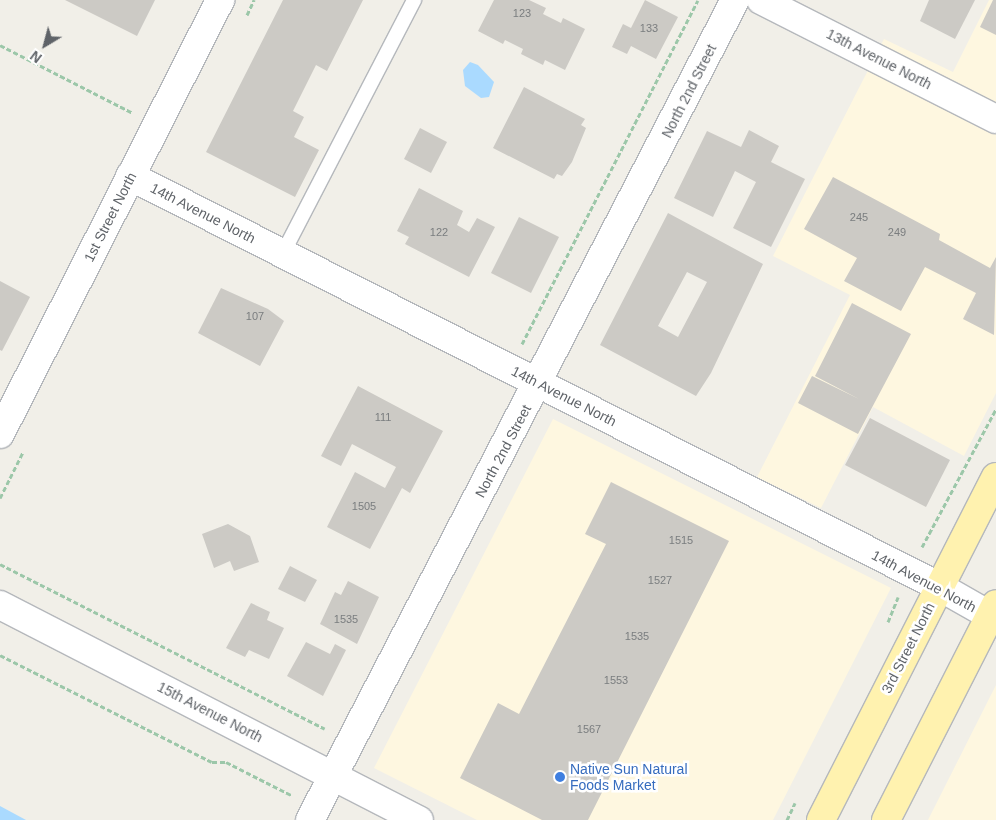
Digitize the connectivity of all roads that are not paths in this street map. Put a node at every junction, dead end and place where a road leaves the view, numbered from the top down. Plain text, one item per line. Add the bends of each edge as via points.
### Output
1 (220, 0) edge
2 (414, 0) edge
3 (735, 0) edge
4 (761, 0) edge
5 (996, 119) edge
6 (130, 176) junction
7 (283, 253) junction
8 (538, 384) junction
9 (0, 434) edge
10 (996, 477) edge
11 (940, 587) junction
12 (0, 605) edge
13 (994, 613) edge
14 (333, 776) junction
15 (314, 814) edge
16 (419, 820) edge
17 (821, 820) edge
18 (886, 820) edge

1 - 6 street, 1st Street North
2 - 7 lane
3 - 8 street, North 2nd Street
4 - 5 street, 13th Avenue North
6 - 7 street, 14th Avenue North
6 - 9 street, 1st Street North
7 - 8 street, 14th Avenue North
8 - 11 street, 14th Avenue North
8 - 14 street, North 2nd Street
10 - 11 main road, 3rd Street North
11 - 13 street, 14th Avenue North
11 - 17 main road, 3rd Street North
12 - 14 street, 15th Avenue North
13 - 18 main road
14 - 15 street, North 2nd Street
14 - 16 street, 15th Avenue North

